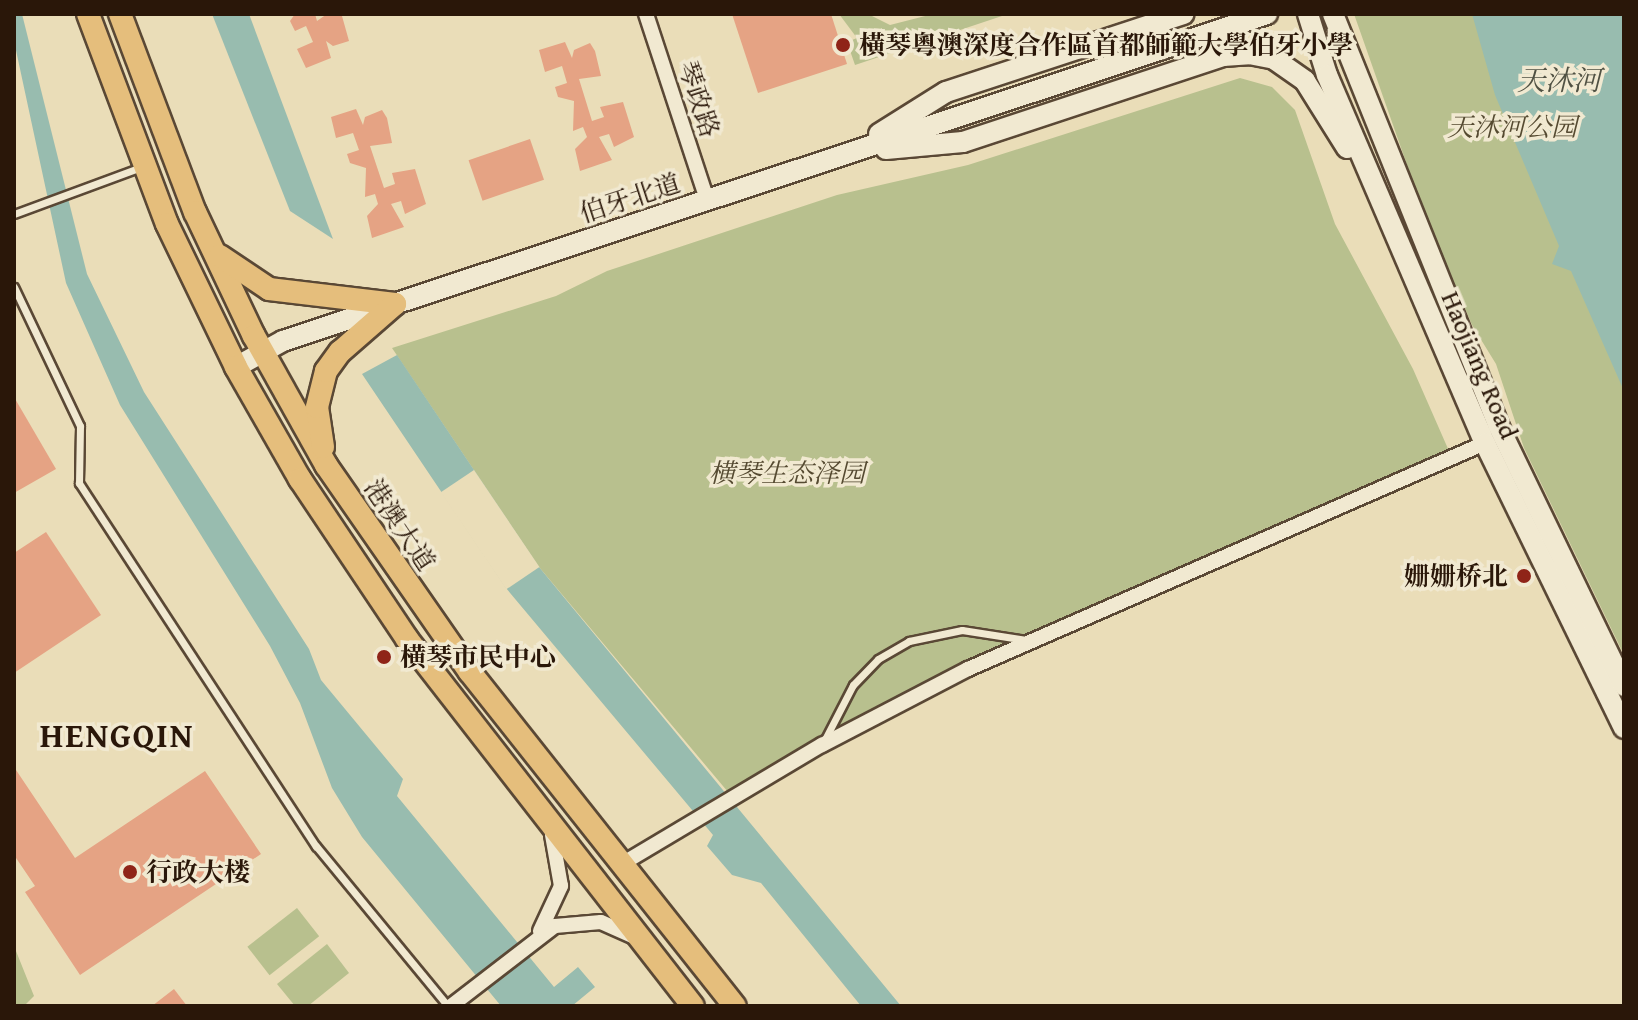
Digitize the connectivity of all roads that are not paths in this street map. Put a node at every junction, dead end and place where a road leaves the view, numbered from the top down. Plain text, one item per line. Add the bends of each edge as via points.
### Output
1 (88, 14) edge
2 (120, 14) edge
3 (646, 14) edge
4 (1183, 14) edge
5 (1267, 14) edge
6 (1308, 14) edge
7 (1333, 14) edge
8 (850, 152) junction
9 (143, 167) junction
10 (707, 200) junction
11 (14, 214) edge
12 (1390, 221) junction
13 (205, 233) junction
14 (14, 287) edge
15 (395, 304) junction
16 (263, 352) junction
17 (236, 367) junction
18 (1485, 443) junction
19 (326, 465) junction
20 (1032, 641) junction
21 (1624, 686) edge
22 (1624, 728) edge
23 (822, 745) junction
24 (548, 824) junction
25 (622, 864) junction
26 (534, 937) junction
27 (643, 944) junction
28 (688, 1004) edge
29 (450, 1006) edge
30 (735, 1006) edge

1 - 9 main road
2 - 13 main road, 港澳大道
3 - 10 street, 琴政路
4 - 8 main road via 946,92
5 - 8 main road, 伯牙北道
6 - 12 main road, Haojiang Road via 1327,75
7 - 21 main road, Haojiang Road via 1498,425
8 - 10 main road, 伯牙北道
8 - 12 main road via 963,142 1223,56 1249,54 1274,59 1305,81
9 - 11 lane
9 - 17 main road
10 - 15 main road, 伯牙北道
12 - 18 main road, Haojiang Road
13 - 15 main road via 231,268 269,289
13 - 16 main road, 港澳大道
14 - 29 lane via 80,426 79,483 316,846
15 - 16 main road, 伯牙北道
15 - 19 main road via 340,352 321,383 317,420
16 - 17 main road, 伯牙北道
16 - 19 main road, 港澳大道
17 - 24 main road via 370,587
18 - 20 street
18 - 22 main road, Haojiang Road
19 - 25 main road, 港澳大道 via 431,621
20 - 23 street
20 - 23 lane via 962,630 909,641 878,659 853,685
23 - 25 street
24 - 26 street via 561,886 549,919
24 - 27 main road
25 - 30 main road, 港澳大道
26 - 27 street via 566,923 590,921 613,925
26 - 29 street
27 - 28 main road

